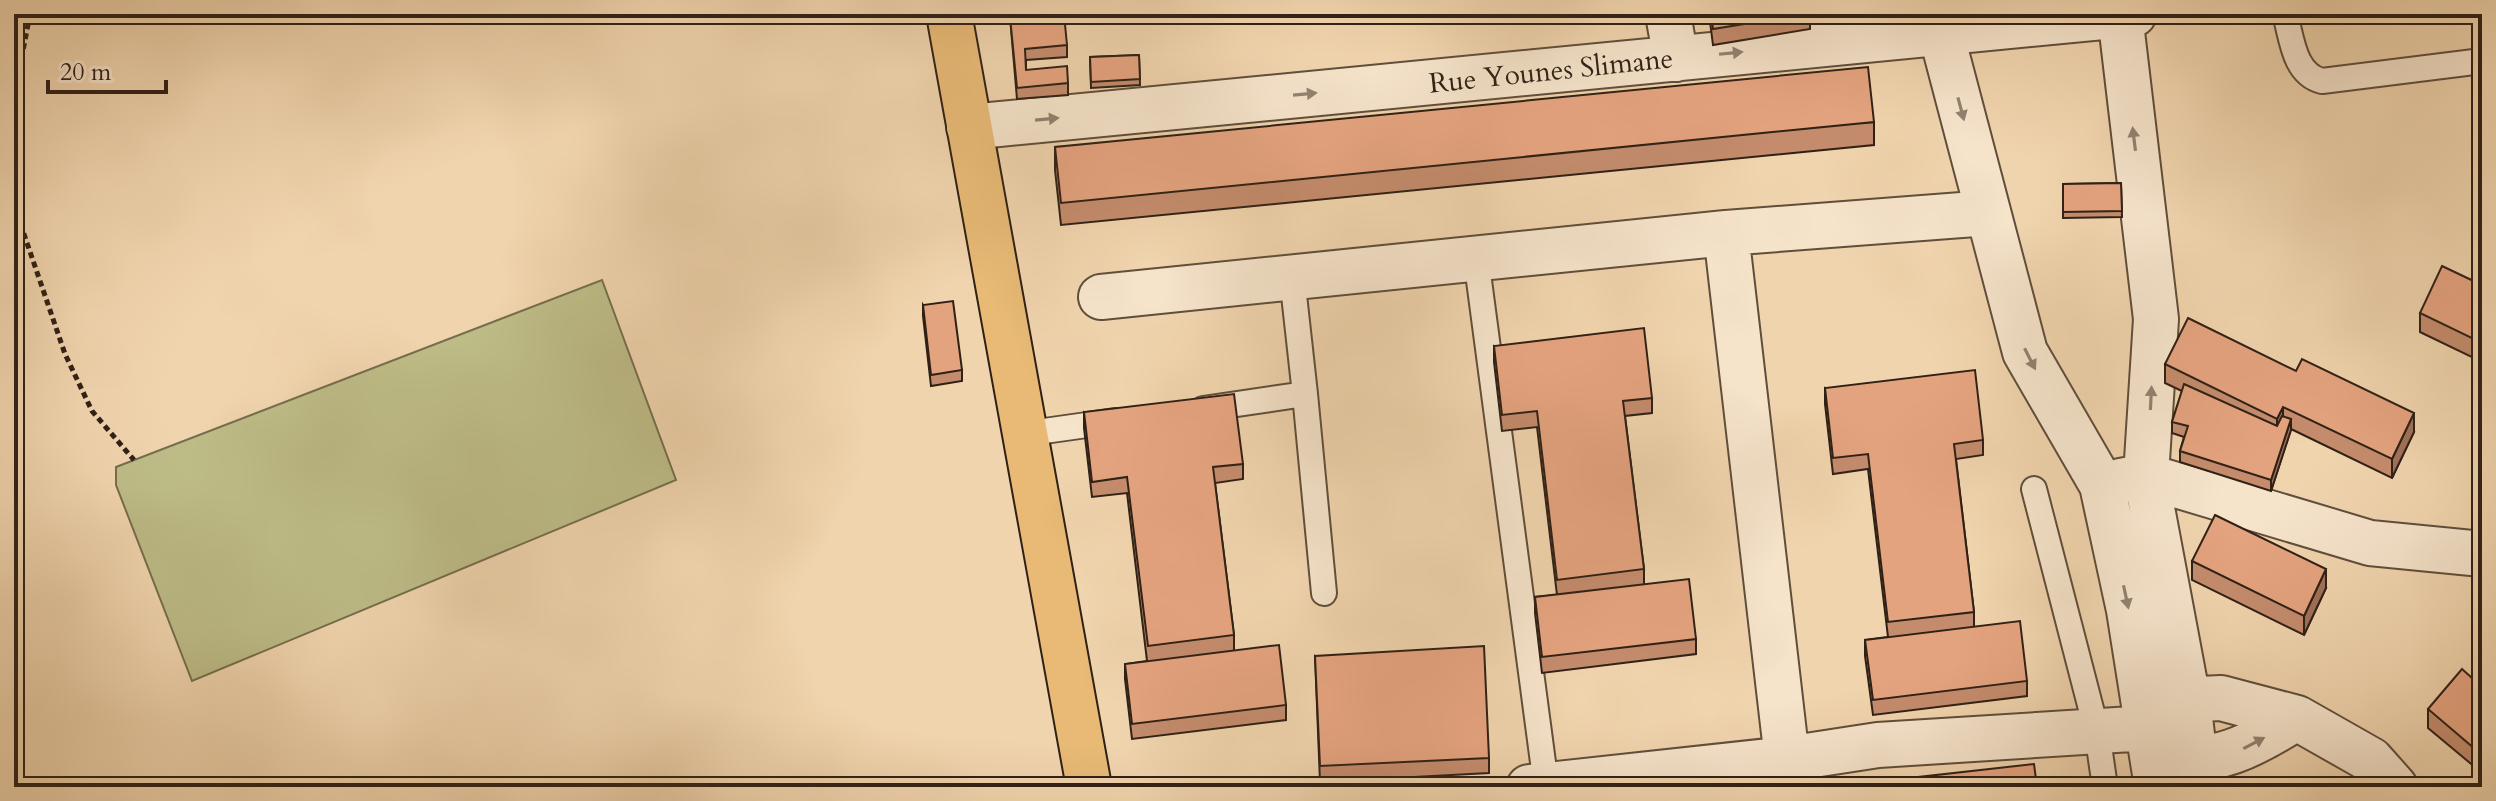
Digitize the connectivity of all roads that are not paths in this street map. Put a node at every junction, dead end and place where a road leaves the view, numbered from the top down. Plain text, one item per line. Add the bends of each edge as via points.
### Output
1 (949, 14) edge
2 (1668, 14) edge
3 (2285, 14) edge
4 (2127, 15) edge
5 (1941, 33) junction
6 (1676, 59) junction
7 (2482, 61) edge
8 (969, 127) junction
9 (1988, 213) junction
10 (1726, 233) junction
11 (1476, 258) junction
12 (1292, 277) junction
13 (1101, 297) dead end
14 (1305, 394) junction
15 (1180, 412) edge
16 (1132, 418) edge
17 (1023, 434) junction
18 (2146, 476) junction
19 (2102, 485) junction
20 (2034, 489) dead end
21 (2482, 554) edge
22 (1324, 593) dead end
23 (2188, 700) junction
24 (2297, 718) junction
25 (2097, 732) junction
26 (2150, 743) edge
27 (1787, 759) junction
28 (2196, 774) edge
29 (1538, 786) edge
30 (1089, 787) edge
31 (2105, 787) edge
32 (2395, 787) edge

1 - 8 main road
2 - 6 street
3 - 7 lane via 2308,78 2322,81
4 - 5 street, Rue Younes Slimane
18 -> 4 street via 2156,319
6 -> 5 street, Rue Younes Slimane
5 -> 9 street
8 -> 6 street, Rue Younes Slimane
8 - 17 main road
9 - 10 street
9 -> 19 street via 2025,352
10 - 11 street
10 - 27 street
11 - 12 street
11 - 29 lane
12 - 13 street
12 - 14 lane
14 - 15 lane
14 - 22 lane
16 - 17 lane
17 - 30 main road
18 - 19 street
18 - 21 street via 2370,543
18 - 23 street
19 -> 26 street
20 - 25 lane
23 - 24 street via 2221,698
23 - 26 street
23 - 28 street
28 -> 24 street
24 - 32 street via 2371,760
25 - 26 street
25 - 27 street via 1878,745
25 - 31 lane
26 - 28 street
27 - 29 street

